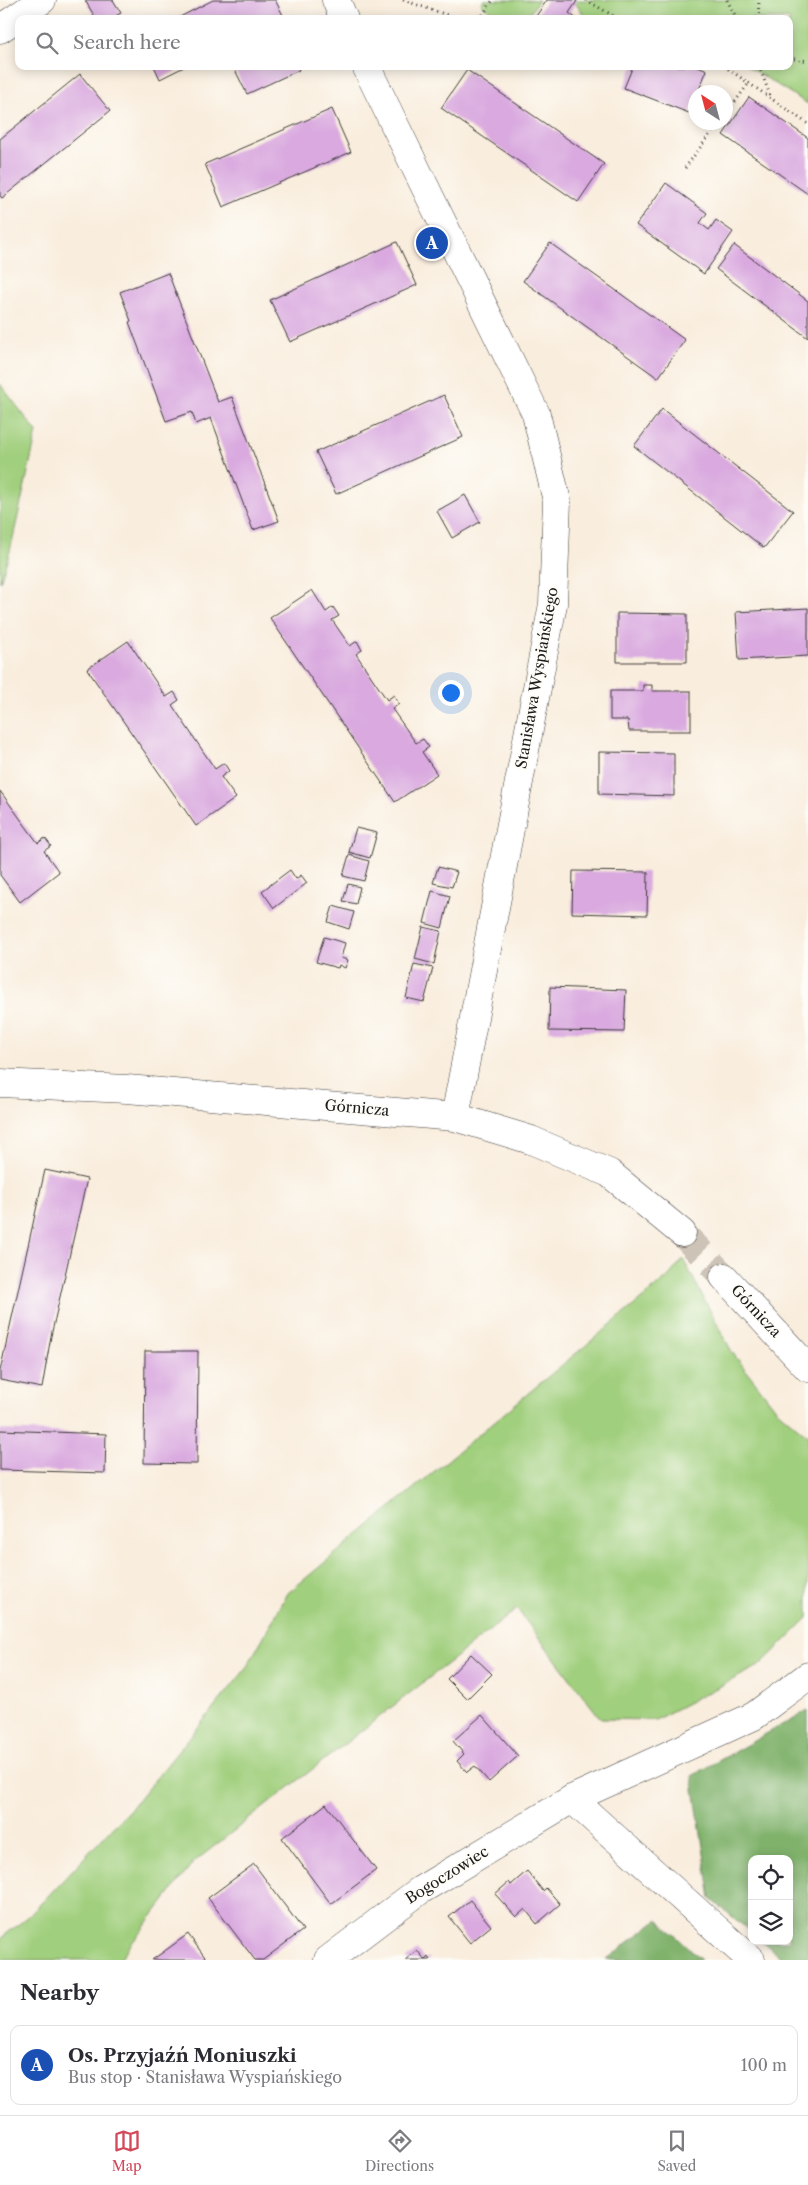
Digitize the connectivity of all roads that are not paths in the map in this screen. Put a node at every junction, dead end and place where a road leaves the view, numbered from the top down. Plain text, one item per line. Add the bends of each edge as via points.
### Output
1 (42, 0) edge
2 (336, 0) edge
3 (20, 15) edge
4 (342, 15) edge
5 (15, 19) edge
6 (0, 29) edge
7 (368, 70) edge
8 (0, 1083) edge
9 (455, 1116) junction
10 (682, 1233) tunnel mouth
11 (724, 1277) tunnel mouth
12 (808, 1368) edge
13 (808, 1676) edge
14 (572, 1799) junction
15 (328, 1960) edge
16 (751, 1960) edge

1 - 3 street
2 - 4 street
5 - 6 street
7 - 9 street, Stanisława Wyspiańskiego via 536,414 557,500 552,604
8 - 9 street, Górnicza via 127,1089
9 - 10 street, Górnicza via 531,1140 609,1173
11 - 12 street, Górnicza
13 - 14 street, Bogoczowiec via 754,1716
14 - 15 street, Bogoczowiec via 419,1891
14 - 16 street

